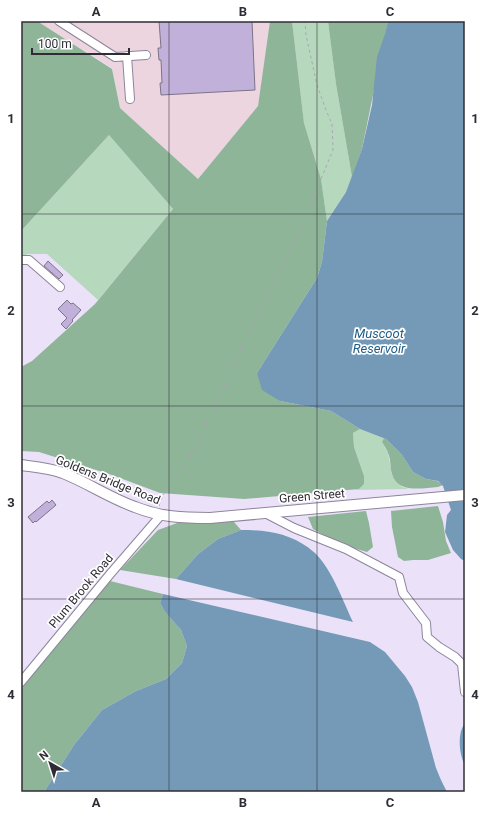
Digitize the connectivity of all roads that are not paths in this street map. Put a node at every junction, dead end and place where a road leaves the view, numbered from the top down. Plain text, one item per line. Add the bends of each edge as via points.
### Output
1 (59, 21) edge
2 (146, 55) dead end
3 (127, 56) junction
4 (130, 99) dead end
5 (21, 260) edge
6 (60, 287) dead end
7 (21, 465) edge
8 (465, 495) edge
9 (265, 513) junction
10 (158, 515) junction
11 (21, 682) edge
12 (465, 692) edge

1 - 3 street via 115,57
2 - 3 street
3 - 4 street
5 - 6 street via 29,260
7 - 10 main road, Goldens Bridge Road via 62,473 121,502
8 - 9 main road, Green Street
9 - 10 main road, Green Street via 210,518
9 - 12 street via 346,549 399,577 403,594 426,623 427,637 462,664
10 - 11 street, Plum Brook Road

